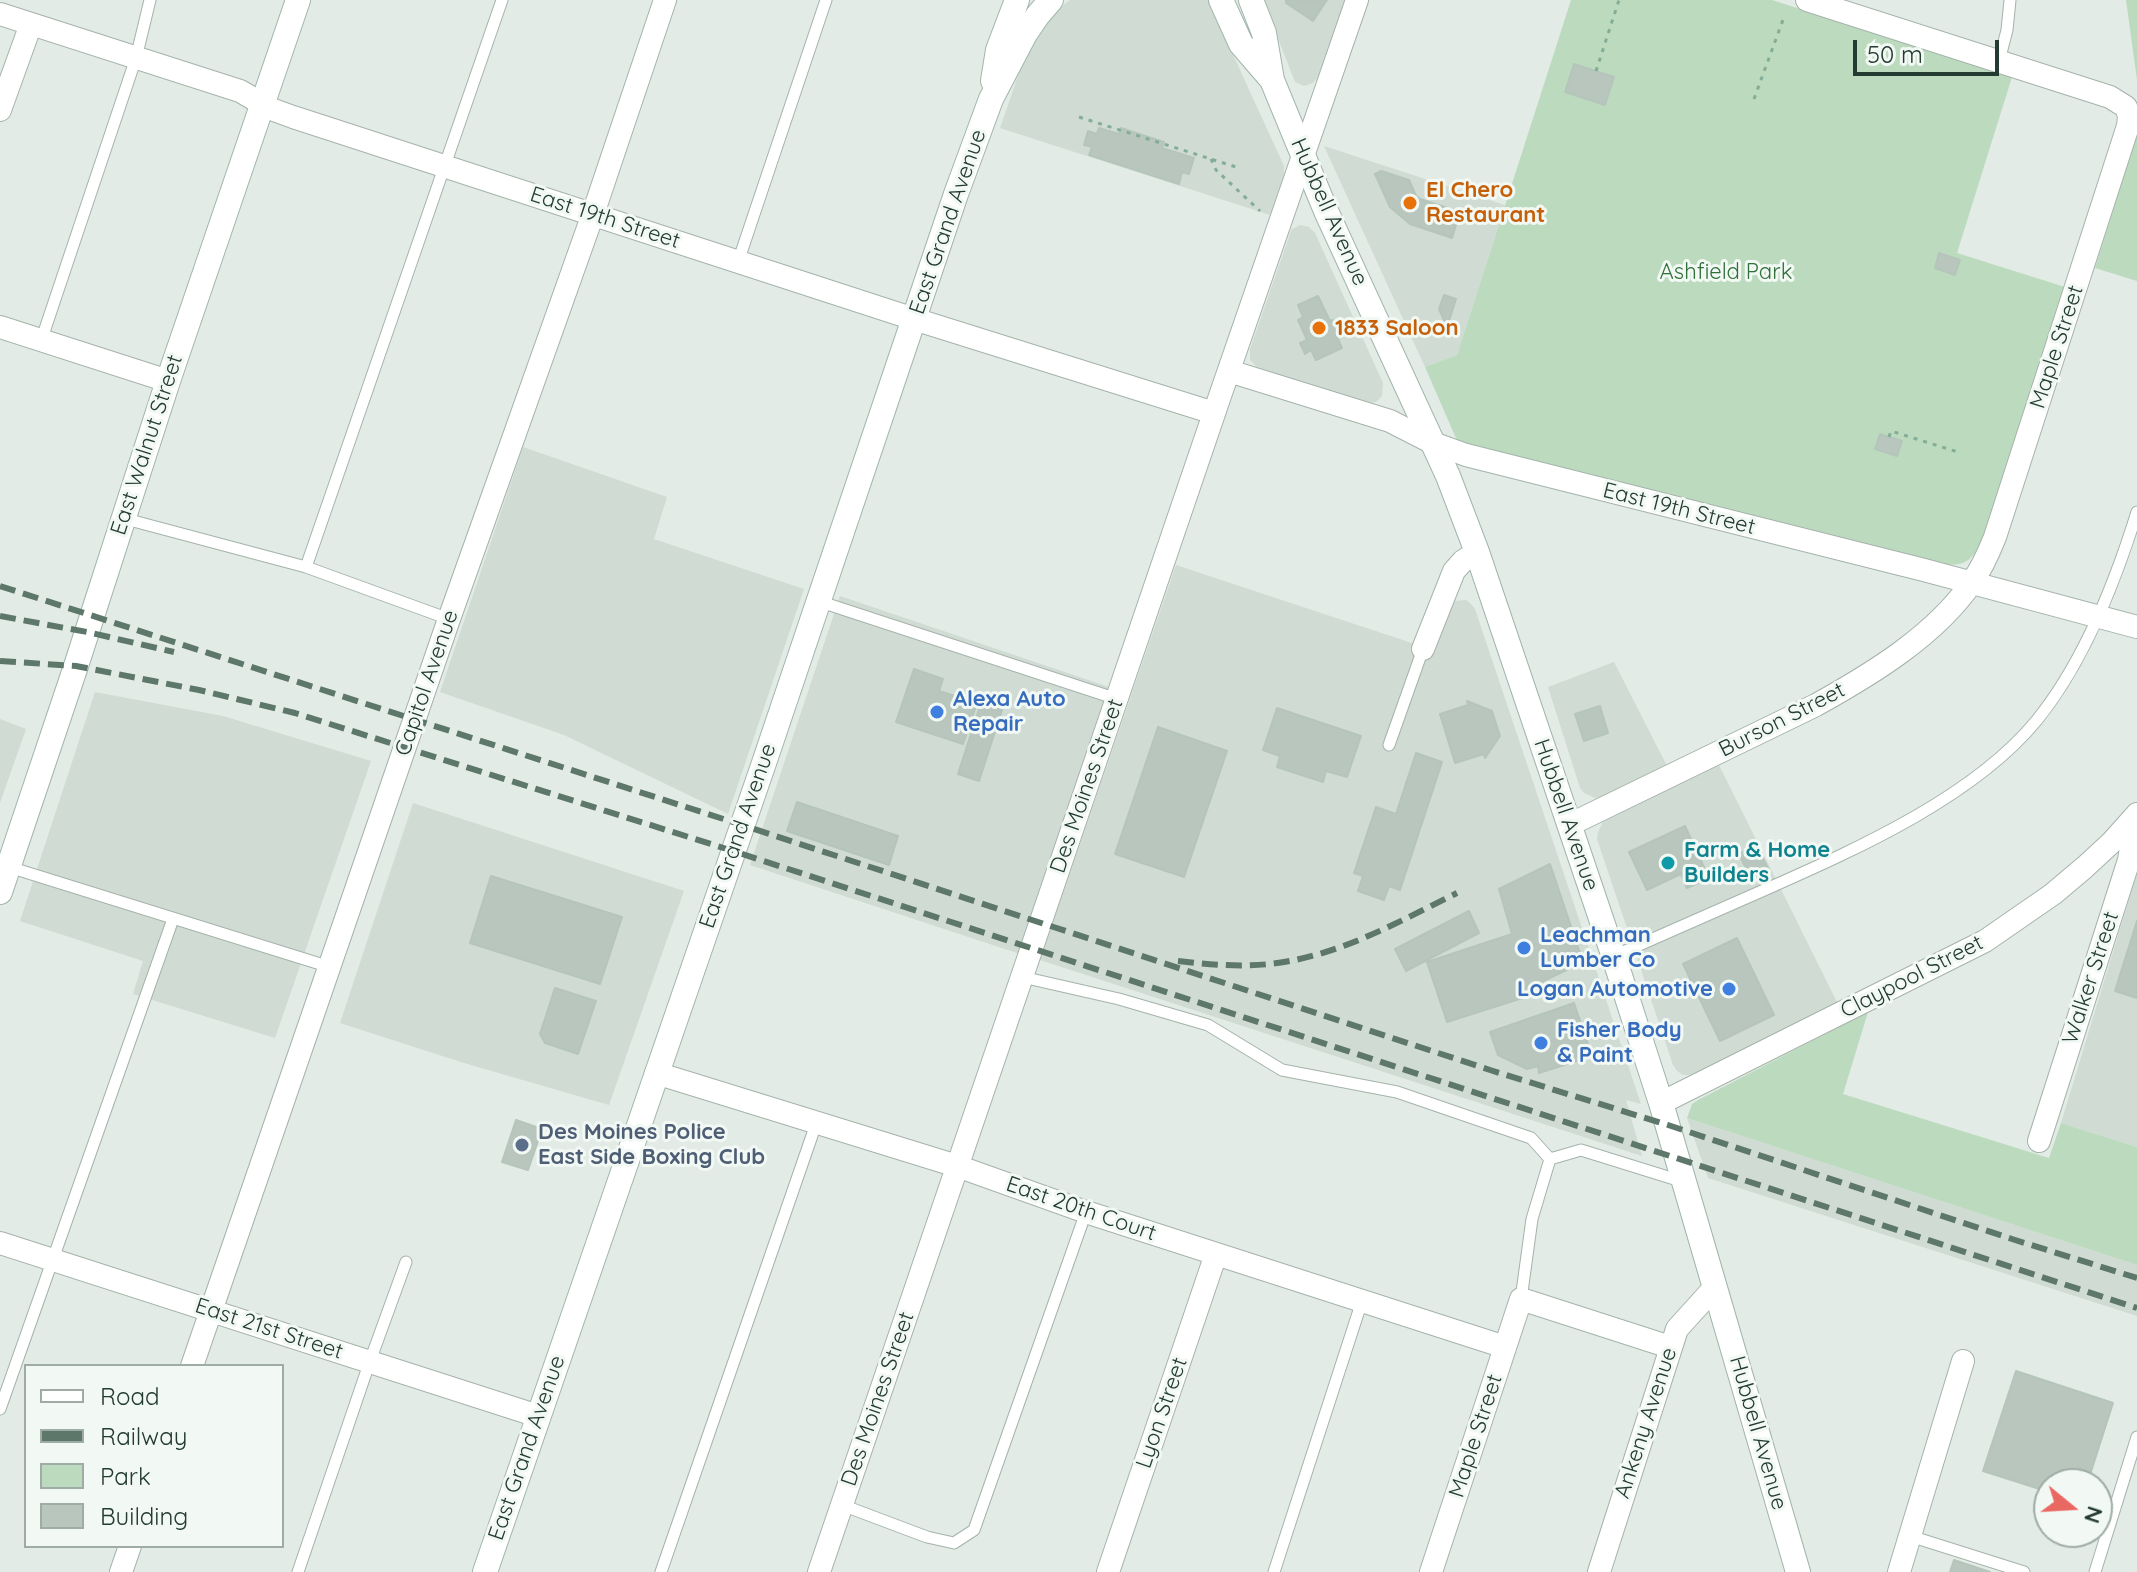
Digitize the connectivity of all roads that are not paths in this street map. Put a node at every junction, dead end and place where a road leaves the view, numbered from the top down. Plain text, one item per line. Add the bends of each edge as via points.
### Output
1 (150, 0) edge
2 (298, 0) edge
3 (502, 0) edge
4 (665, 0) edge
5 (826, 0) edge
6 (1017, 0) edge
7 (1051, 0) edge
8 (1221, 0) edge
9 (1251, 0) edge
10 (1357, 0) edge
11 (1807, 0) edge
12 (2010, 0) edge
13 (1830, 4) edge
14 (16, 14) edge
15 (136, 58) junction
16 (1999, 61) junction
17 (1272, 80) junction
18 (991, 99) junction
19 (262, 104) junction
20 (0, 110) edge
21 (1303, 154) junction
22 (445, 167) junction
23 (593, 214) junction
24 (738, 262) junction
25 (914, 319) junction
26 (0, 327) edge
27 (41, 341) junction
28 (1229, 371) junction
29 (168, 381) junction
30 (1214, 413) junction
31 (1433, 443) junction
32 (2137, 512) edge
33 (122, 518) junction
34 (1477, 552) junction
35 (306, 567) junction
36 (1972, 583) junction
37 (818, 601) junction
38 (2098, 616) junction
39 (449, 619) junction
40 (2137, 627) edge
41 (1423, 649) joint
42 (1117, 699) junction
43 (1389, 745) dead end
44 (2137, 814) edge
45 (1569, 825) junction
46 (9, 867) junction
47 (0, 892) edge
48 (173, 919) junction
49 (1614, 957) junction
50 (330, 967) junction
51 (1022, 977) junction
52 (656, 1073) junction
53 (1661, 1103) junction
54 (816, 1124) junction
55 (2039, 1141) dead end
56 (1550, 1159) junction
57 (957, 1166) junction
58 (1685, 1182) junction
59 (1086, 1212) junction
60 (0, 1243) edge
61 (1216, 1254) junction
62 (52, 1260) junction
63 (406, 1262) dead end
64 (1715, 1287) junction
65 (1521, 1299) junction
66 (1362, 1301) junction
67 (211, 1311) junction
68 (1505, 1347) junction
69 (1670, 1347) junction
70 (370, 1361) junction
71 (1963, 1361) dead end
72 (193, 1364) edge
73 (0, 1409) edge
74 (538, 1416) junction
75 (2137, 1437) edge
76 (842, 1505) junction
77 (1910, 1536) junction
78 (129, 1548) edge
79 (121, 1572) edge
80 (298, 1572) edge
81 (485, 1572) edge
82 (661, 1572) edge
83 (819, 1572) edge
84 (1108, 1572) edge
85 (1274, 1572) edge
86 (1431, 1572) edge
87 (1599, 1572) edge
88 (1798, 1572) edge
89 (1899, 1572) edge
90 (2024, 1572) edge
91 (2095, 1572) edge

1 - 15 lane
2 - 19 street, East Walnut Street
3 - 22 lane
4 - 23 street, Capitol Avenue
5 - 24 lane
6 - 18 street, East Grand Avenue via 998,50
7 - 18 street, East Grand Avenue via 1025,34
8 - 17 street, Hubbell Avenue via 1241,44
9 - 17 street, Hubbell Avenue via 1264,33
10 - 21 street, Des Moines Street
11 - 13 street
12 - 16 lane
13 - 16 street
14 - 15 street, East 19th Street
14 - 20 street
15 - 19 street, East 19th Street via 240,91
15 - 27 lane
16 - 36 street, Maple Street via 2110,97 2126,107 2129,116 1995,537
17 - 21 street, Hubbell Avenue
18 - 25 street, East Grand Avenue
19 - 22 street, East 19th Street
19 - 29 street, East Walnut Street
21 - 28 street, Des Moines Street
21 - 31 street, Hubbell Avenue
22 - 23 street, East 19th Street
22 - 35 lane
23 - 24 street, East 19th Street
23 - 39 street, Capitol Avenue
24 - 25 street, East 19th Street
25 - 30 street, East 19th Street
25 - 37 street, East Grand Avenue
26 - 27 street
27 - 29 street
28 - 30 street, Des Moines Street
28 - 31 street, East 19th Street via 1390,421
29 - 33 street, East Walnut Street
30 - 42 street, Des Moines Street
31 - 34 street, Hubbell Avenue
31 - 36 street, East 19th Street
32 - 38 lane
33 - 35 lane
33 - 46 street, East Walnut Street
34 - 41 street via 1454,571
34 - 45 street, Hubbell Avenue
35 - 39 lane
36 - 38 street, East 19th Street
36 - 45 street, Burson Street via 1923,634 1873,672
37 - 42 lane
37 - 52 street, East Grand Avenue
38 - 40 street, East 19th Street
38 - 49 lane via 2036,721 1986,769 1852,851
39 - 50 street, Capitol Avenue
41 - 43 lane
42 - 51 street, Des Moines Street
44 - 53 street, Claypool Street via 2053,894 1985,941
44 - 55 street, Walker Street via 2129,860
45 - 49 street, Hubbell Avenue
46 - 47 street, East Walnut Street
46 - 48 lane
48 - 50 lane
48 - 62 lane
49 - 53 street, Hubbell Avenue
50 - 67 street, Capitol Avenue
51 - 56 lane via 1208,1025 1282,1070 1397,1092 1531,1138
51 - 57 street, Des Moines Street
52 - 54 street, East 20th Court
52 - 74 street, East Grand Avenue
53 - 58 street, Hubbell Avenue
54 - 57 street, East 20th Court
54 - 82 lane
56 - 58 lane via 1581,1150
56 - 65 lane via 1532,1219
57 - 59 street, East 20th Court
57 - 76 street, Des Moines Street
58 - 64 street, Hubbell Avenue
59 - 61 street, East 20th Court
59 - 76 lane via 974,1530 954,1543
60 - 62 street, East 21st Street
61 - 66 street, East 20th Court
61 - 84 street, Lyon Street
62 - 67 street, East 21st Street
62 - 73 lane
63 - 70 lane
64 - 69 street, Ankeny Avenue via 1677,1329
64 - 88 street, Hubbell Avenue
65 - 68 street, Maple Street
65 - 69 street
66 - 68 street, East 20th Court
66 - 85 lane
67 - 70 street, East 21st Street
67 - 72 street, Capitol Avenue
68 - 86 street, Maple Street
69 - 87 street, Ankeny Avenue
70 - 74 street, East 21st Street
70 - 80 lane
71 - 77 street
74 - 81 street, East Grand Avenue
75 - 91 lane
76 - 83 street, Des Moines Street
77 - 89 street
77 - 90 lane
78 - 79 street

